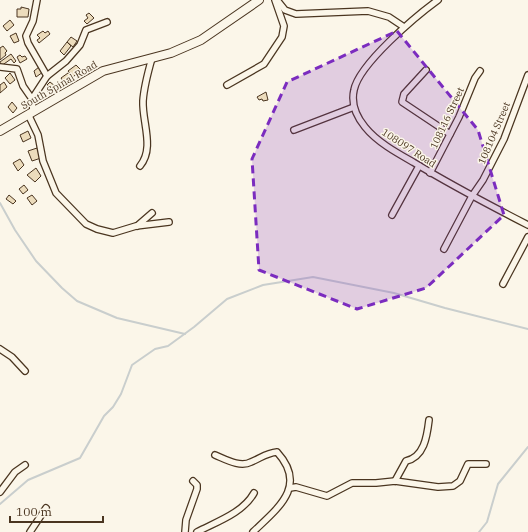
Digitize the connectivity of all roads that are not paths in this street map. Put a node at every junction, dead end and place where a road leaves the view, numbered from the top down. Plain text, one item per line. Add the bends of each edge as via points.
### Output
1 (37, 0) edge
2 (259, 0) edge
3 (276, 0) edge
4 (438, 0) edge
5 (107, 22) dead end
6 (404, 28) junction
7 (152, 58) junction
8 (0, 67) edge
9 (426, 70) dead end
10 (480, 71) dead end
11 (528, 75) edge
12 (47, 76) junction
13 (227, 85) dead end
14 (32, 99) junction
15 (354, 107) junction
16 (31, 112) junction
17 (294, 130) dead end
18 (0, 131) edge
19 (450, 134) junction
20 (140, 166) dead end
21 (419, 166) junction
22 (430, 173) junction
23 (472, 196) junction
24 (152, 213) dead end
25 (392, 215) dead end
26 (169, 222) dead end
27 (528, 225) edge
28 (136, 226) junction
29 (528, 237) edge
30 (444, 249) dead end
31 (503, 284) dead end
32 (0, 349) edge
33 (25, 370) dead end
34 (429, 420) dead end
35 (215, 455) dead end
36 (486, 464) dead end
37 (25, 465) dead end
38 (193, 481) dead end
39 (395, 481) junction
40 (290, 488) junction
41 (0, 492) edge
42 (254, 493) dead end
43 (46, 508) dead end
44 (30, 532) edge
45 (185, 532) edge
46 (197, 532) edge
47 (254, 532) edge

1 - 12 street via 26,36
2 - 7 street, South Spinal Road via 201,40
3 - 6 street via 285,10 296,14 368,11 389,17
3 - 13 street via 284,26 282,37 264,64
4 - 6 street
5 - 12 street via 88,28 80,45
6 - 15 street via 363,70 354,90
7 - 16 street, South Spinal Road via 102,71
7 - 20 street via 143,102 147,150 145,161
8 - 14 street via 16,69
9 - 19 street via 404,94 402,102
10 - 19 street, 108116 Street
11 - 23 street, 108104 Street via 504,138
12 - 14 street
14 - 16 street
15 - 17 street
15 - 21 street, 108097 Road via 375,137
16 - 18 street, South Spinal Road
16 - 28 street via 48,176 56,193 73,212 92,228 103,231 120,233
19 - 22 street, 108116 Street
21 - 22 street, 108097 Road
21 - 25 street
22 - 23 street, 108097 Road
23 - 27 street, 108097 Road
23 - 30 street, 108104 Street
24 - 28 street
26 - 28 street
29 - 31 street
32 - 33 street
34 - 39 street via 420,453 406,461
35 - 40 street via 234,463 248,464 269,452 277,452 290,469
36 - 39 street via 468,464 460,481 449,487
37 - 41 street via 15,472
38 - 45 street via 197,486 197,493 186,520
39 - 40 street via 352,483 327,496
40 - 47 street via 275,512
42 - 46 street via 247,503 236,511
43 - 44 street

